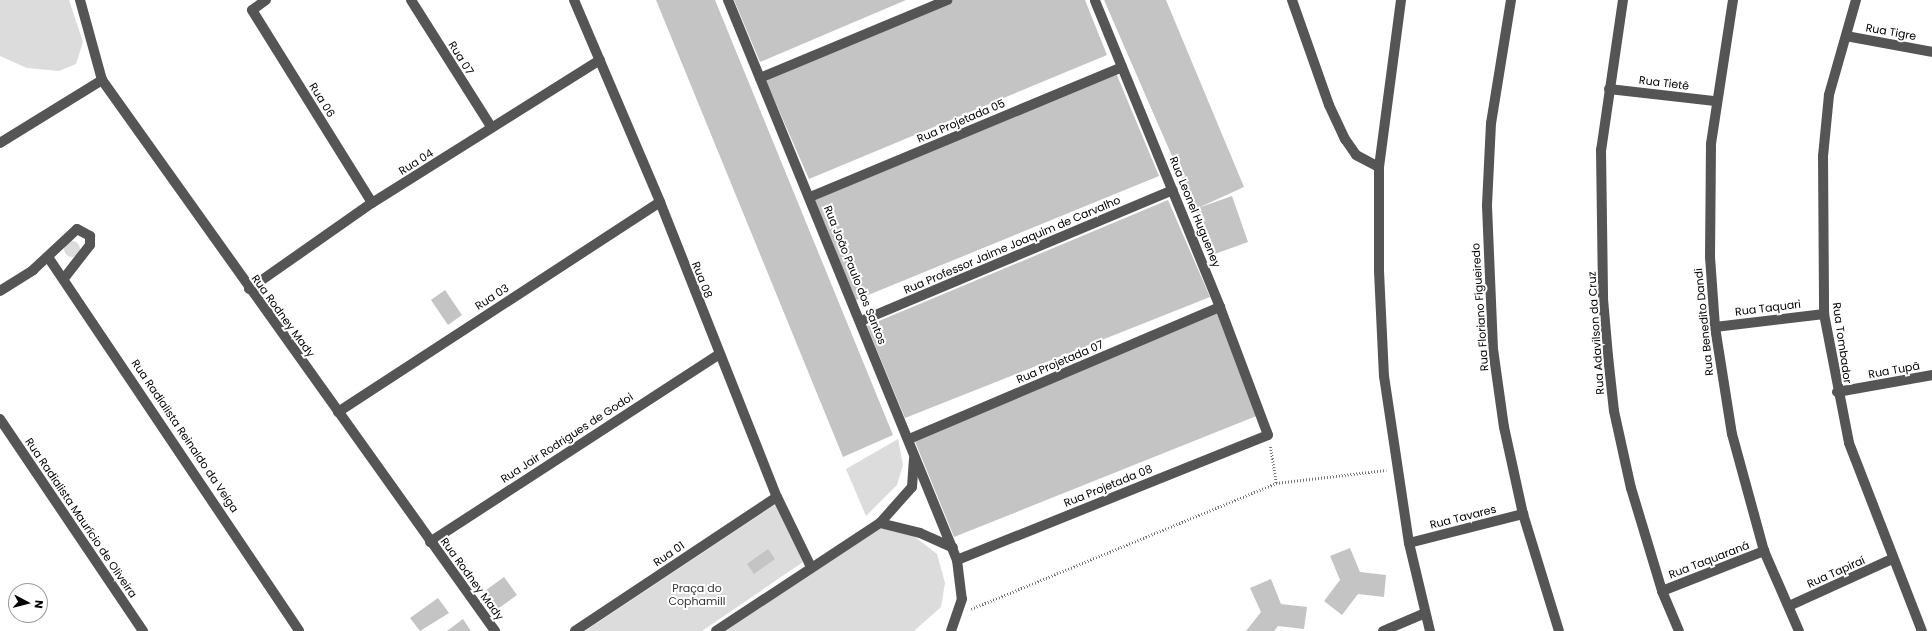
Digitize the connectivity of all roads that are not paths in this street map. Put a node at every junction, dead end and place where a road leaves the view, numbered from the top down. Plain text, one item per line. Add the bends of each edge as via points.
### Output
1 (80, 0) edge
2 (266, 0) edge
3 (410, 0) edge
4 (574, 0) edge
5 (728, 0) edge
6 (946, 0) edge
7 (1095, 0) edge
8 (1292, 0) edge
9 (1401, 0) edge
10 (1511, 0) edge
11 (1623, 0) edge
12 (1733, 0) edge
13 (1856, 0) edge
14 (1846, 36) junction
15 (1932, 52) edge
16 (600, 60) junction
17 (1122, 67) junction
18 (760, 78) junction
19 (102, 80) junction
20 (1609, 89) junction
21 (1715, 101) junction
22 (492, 128) junction
23 (0, 143) edge
24 (1379, 167) junction
25 (1173, 190) junction
26 (810, 197) junction
27 (660, 202) junction
28 (372, 203) junction
29 (48, 257) junction
30 (65, 277) junction
31 (249, 290) junction
32 (0, 291) edge
33 (1220, 307) junction
34 (1824, 314) junction
35 (861, 321) junction
36 (1715, 326) junction
37 (718, 355) junction
38 (1932, 375) edge
39 (1837, 392) junction
40 (338, 412) junction
41 (0, 419) edge
42 (1268, 435) joint
43 (909, 439) junction
44 (914, 451) junction
45 (777, 497) junction
46 (1523, 514) junction
47 (880, 523) junction
48 (430, 542) junction
49 (1409, 543) junction
50 (953, 548) junction
51 (1764, 551) junction
52 (1892, 559) junction
53 (957, 560) junction
54 (811, 567) junction
55 (1662, 591) junction
56 (1789, 606) junction
57 (1423, 614) junction
58 (143, 631) edge
59 (300, 631) edge
60 (495, 631) edge
61 (575, 631) edge
62 (716, 631) edge
63 (951, 631) edge
64 (1383, 631) edge
65 (1430, 631) edge
66 (1559, 631) edge
67 (1679, 631) edge
68 (1799, 631) edge
69 (1922, 631) edge

1 - 19 street, Rua Rodney Mady
2 - 28 street, Rua 06 via 252,10
3 - 22 street, Rua 07
4 - 16 street, Rua 08
5 - 18 street, Rua João Paulo dos Santos
6 - 18 street
7 - 17 street, Rua Leonel Hugueney
8 - 24 street via 1329,105 1345,139 1356,155
9 - 24 street
10 - 46 street, Rua Floriano Figueiredo via 1491,122 1488,279 1492,349 1504,427
11 - 20 street, Rua Adavilson da Cruz
12 - 21 street, Rua Benedito Dandi
13 - 14 street, Rua Tombador
14 - 15 street, Rua Tigre
14 - 34 street, Rua Tombador via 1829,95 1823,156
16 - 22 street, Rua 04
16 - 27 street, Rua 08
17 - 25 street, Rua Leonel Hugueney
17 - 26 street, Rua Projetada 05
18 - 26 street, Rua João Paulo dos Santos
19 - 23 street
19 - 31 street, Rua Rodney Mady
20 - 21 street, Rua Tietê
20 - 55 street, Rua Adavilson da Cruz via 1601,150 1603,299 1608,356 1614,411 1631,488
21 - 36 street, Rua Benedito Dandi via 1709,201
22 - 28 street, Rua 04
24 - 49 street via 1384,376
25 - 33 street, Rua Leonel Hugueney
25 - 35 street, Rua Professor Jaime Joaquim de Carvalho
26 - 35 street, Rua João Paulo dos Santos
27 - 37 street, Rua 08
27 - 40 street, Rua 03
28 - 31 street, Rua 04
29 - 30 street, Rua Radialista Reinaldo da Veiga
29 - 30 street via 77,229 90,236 90,245
29 - 32 street
30 - 59 street, Rua Radialista Reinaldo da Veiga
31 - 40 street, Rua Rodney Mady
33 - 42 street, Rua Leonel Hugueney
33 - 43 street, Rua Projetada 07
34 - 36 street, Rua Taquari
34 - 39 street, Rua Tombador
35 - 43 street, Rua João Paulo dos Santos
36 - 51 street, Rua Benedito Dandi via 1732,434
37 - 45 street, Rua 08
37 - 48 street, Rua Jair Rodrigues de Godoi
38 - 39 street, Rua Tupã
39 - 52 street, Rua Tombador via 1856,464
40 - 48 street, Rua Rodney Mady
41 - 58 street, Rua Radialista Maurício de Oliveira
42 - 53 street, Rua Projetada 08
43 - 44 street, Rua João Paulo dos Santos
44 - 47 street via 912,487
44 - 50 street, Rua João Paulo dos Santos
45 - 54 street, Rua 08
45 - 61 street, Rua 01
46 - 49 street, Rua Tavares
46 - 66 street, Rua Floriano Figueiredo
47 - 50 street via 920,532
47 - 54 street
48 - 60 street, Rua Rodney Mady
49 - 57 street
50 - 53 street, Rua João Paulo dos Santos
51 - 55 street, Rua Taquaraná
51 - 56 street, Rua Benedito Dandi
52 - 56 street, Rua Tapiraí
52 - 69 street, Rua Tombador
53 - 63 street, Rua João Paulo dos Santos via 962,599 959,614
54 - 62 street
55 - 67 street, Rua Adavilson da Cruz
56 - 68 street, Rua Benedito Dandi
57 - 64 street
57 - 65 street

